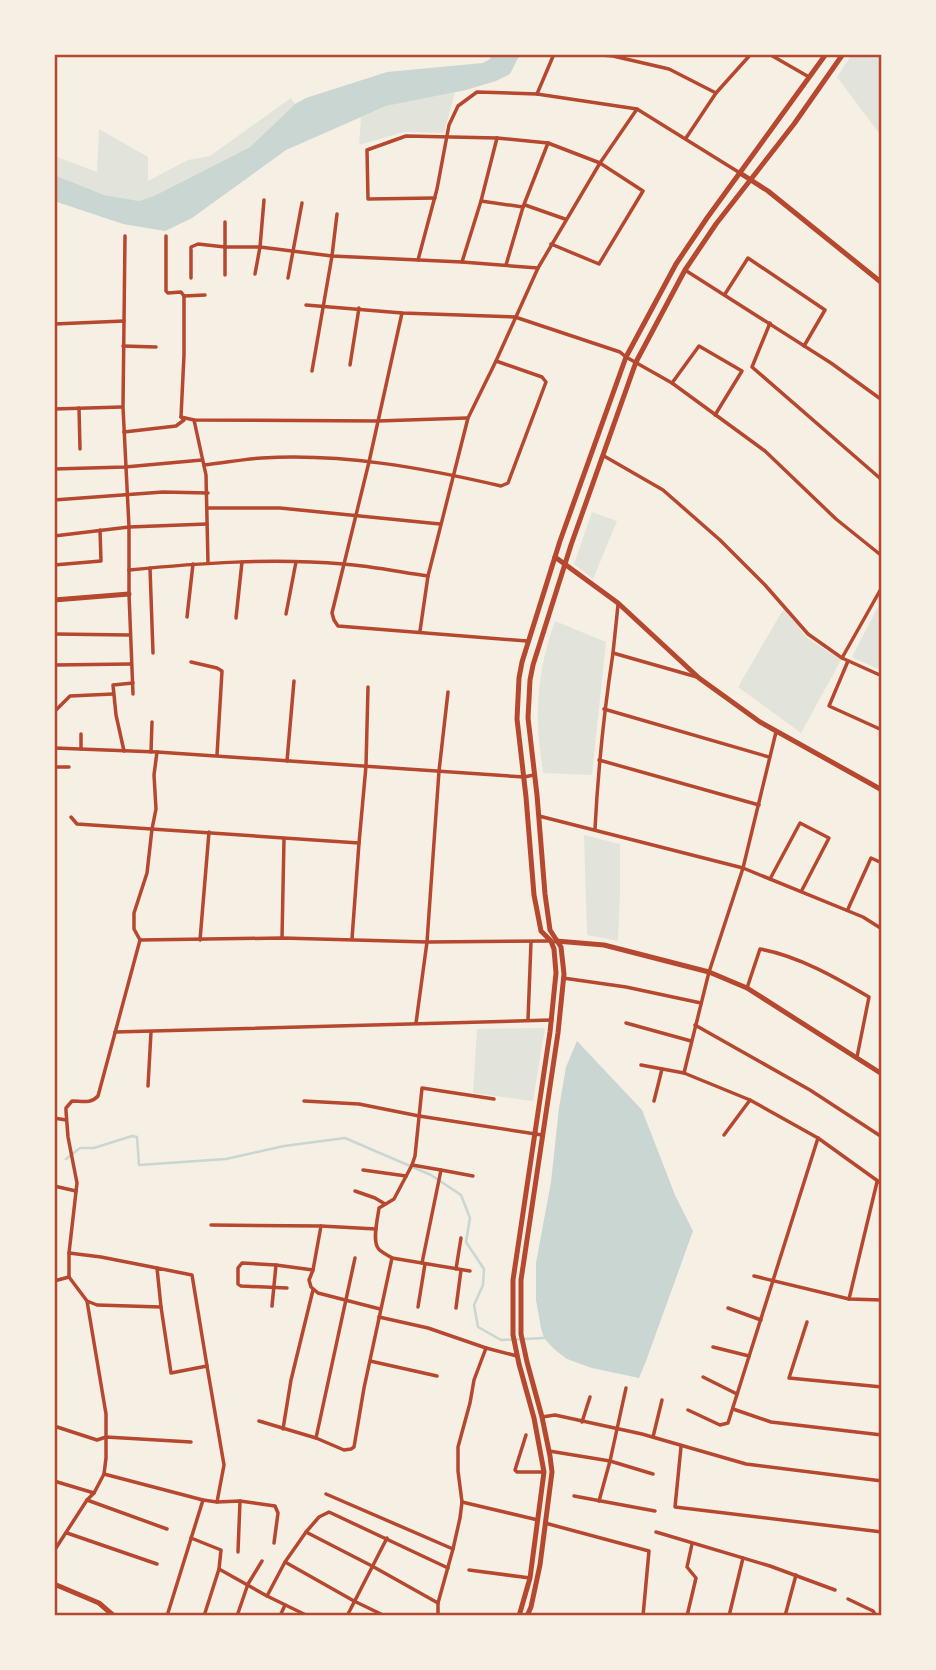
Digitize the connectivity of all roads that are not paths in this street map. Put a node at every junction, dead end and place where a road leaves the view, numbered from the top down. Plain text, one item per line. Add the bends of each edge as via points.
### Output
1 (554, 54) edge
2 (590, 54) edge
3 (637, 54) edge
4 (751, 54) edge
5 (769, 54) edge
6 (826, 54) edge
7 (843, 54) edge
8 (636, 62) junction
9 (809, 77) junction
10 (716, 93) junction
11 (537, 94) junction
12 (637, 109) junction
13 (447, 137) junction
14 (497, 138) junction
15 (686, 138) junction
16 (548, 143) junction
17 (600, 163) junction
18 (740, 173) junction
19 (750, 179) junction
20 (435, 198) junction
21 (264, 200) dead end
22 (481, 201) junction
23 (302, 203) dead end
24 (524, 206) junction
25 (337, 214) dead end
26 (565, 219) junction
27 (225, 222) dead end
28 (125, 236) dead end
29 (166, 236) dead end
30 (551, 244) junction
31 (225, 247) junction
32 (260, 247) junction
33 (293, 250) junction
34 (332, 256) junction
35 (418, 260) junction
36 (462, 262) junction
37 (506, 265) junction
38 (538, 268) junction
39 (685, 270) junction
40 (255, 274) dead end
41 (225, 275) dead end
42 (191, 278) dead end
43 (288, 278) dead end
44 (882, 283) edge
45 (726, 294) junction
46 (205, 295) dead end
47 (184, 296) junction
48 (306, 304) dead end
49 (323, 305) junction
50 (359, 308) junction
51 (402, 313) junction
52 (515, 317) junction
53 (124, 321) junction
54 (770, 323) junction
55 (54, 324) edge
56 (123, 346) junction
57 (156, 346) dead end
58 (804, 346) junction
59 (626, 357) junction
60 (496, 361) junction
61 (636, 362) junction
62 (350, 365) dead end
63 (312, 371) dead end
64 (672, 383) junction
65 (882, 400) edge
66 (123, 407) junction
67 (79, 408) junction
68 (54, 409) edge
69 (715, 415) junction
70 (181, 417) junction
71 (468, 418) junction
72 (194, 420) junction
73 (378, 421) junction
74 (124, 432) junction
75 (80, 449) dead end
76 (602, 454) junction
77 (369, 462) junction
78 (203, 463) junction
79 (125, 467) junction
80 (54, 469) edge
81 (453, 475) junction
82 (882, 480) edge
83 (208, 493) junction
84 (127, 494) junction
85 (54, 500) edge
86 (207, 508) junction
87 (356, 515) junction
88 (207, 524) junction
89 (440, 524) junction
90 (129, 527) junction
91 (100, 530) junction
92 (54, 536) edge
93 (882, 556) edge
94 (555, 557) junction
95 (242, 562) junction
96 (296, 562) junction
97 (565, 563) junction
98 (193, 564) junction
99 (208, 564) junction
100 (344, 564) junction
101 (54, 565) edge
102 (150, 568) junction
103 (129, 570) junction
104 (428, 576) junction
105 (882, 587) edge
106 (129, 594) junction
107 (54, 600) edge
108 (618, 603) junction
109 (286, 614) dead end
110 (187, 617) dead end
111 (236, 618) dead end
112 (420, 631) junction
113 (54, 634) edge
114 (130, 635) junction
115 (528, 641) junction
116 (153, 653) dead end
117 (613, 653) junction
118 (842, 658) junction
119 (848, 661) junction
120 (191, 662) dead end
121 (131, 664) junction
122 (54, 666) edge
123 (882, 677) edge
124 (699, 678) junction
125 (294, 681) dead end
126 (133, 683) junction
127 (368, 687) dead end
128 (448, 692) dead end
129 (113, 694) junction
130 (133, 694) dead end
131 (604, 709) junction
132 (54, 712) edge
133 (152, 722) dead end
134 (882, 730) edge
135 (776, 732) junction
136 (81, 734) dead end
137 (54, 748) edge
138 (81, 749) junction
139 (124, 751) junction
140 (154, 752) junction
141 (217, 756) junction
142 (769, 757) junction
143 (599, 760) junction
144 (288, 761) junction
145 (366, 766) junction
146 (54, 767) edge
147 (69, 767) dead end
148 (439, 771) junction
149 (535, 775) junction
150 (524, 778) junction
151 (882, 790) edge
152 (759, 805) junction
153 (539, 816) junction
154 (71, 817) dead end
155 (595, 829) junction
156 (152, 830) junction
157 (209, 832) junction
158 (284, 839) junction
159 (359, 842) junction
160 (882, 863) edge
161 (743, 868) junction
162 (770, 879) junction
163 (802, 891) junction
164 (847, 910) junction
165 (882, 929) edge
166 (282, 938) junction
167 (352, 939) junction
168 (140, 940) junction
169 (200, 940) junction
170 (554, 941) junction
171 (427, 942) junction
172 (531, 942) junction
173 (709, 972) junction
174 (563, 978) junction
175 (747, 988) junction
176 (701, 1003) junction
177 (528, 1020) junction
178 (552, 1020) junction
179 (416, 1023) junction
180 (626, 1023) dead end
181 (695, 1025) junction
182 (151, 1031) junction
183 (115, 1032) junction
184 (691, 1041) junction
185 (857, 1057) junction
186 (640, 1065) dead end
187 (662, 1069) junction
188 (684, 1073) junction
189 (882, 1074) edge
190 (148, 1086) dead end
191 (494, 1099) dead end
192 (750, 1100) junction
193 (304, 1101) dead end
194 (654, 1101) dead end
195 (419, 1116) junction
196 (54, 1118) edge
197 (66, 1120) junction
198 (534, 1134) junction
199 (542, 1135) junction
200 (724, 1135) dead end
201 (882, 1136) edge
202 (818, 1138) junction
203 (412, 1165) junction
204 (363, 1170) dead end
205 (441, 1170) junction
206 (407, 1174) junction
207 (474, 1176) dead end
208 (880, 1183) edge
209 (54, 1186) edge
210 (76, 1191) junction
211 (355, 1191) dead end
212 (385, 1205) junction
213 (211, 1225) dead end
214 (321, 1226) junction
215 (376, 1229) junction
216 (461, 1238) dead end
217 (69, 1253) junction
218 (355, 1258) dead end
219 (392, 1258) junction
220 (423, 1263) junction
221 (276, 1265) junction
222 (157, 1268) junction
223 (459, 1269) junction
224 (313, 1270) junction
225 (470, 1271) dead end
226 (754, 1276) dead end
227 (69, 1277) junction
228 (54, 1281) edge
229 (774, 1281) junction
230 (273, 1286) junction
231 (287, 1288) dead end
232 (313, 1290) junction
233 (849, 1299) junction
234 (88, 1300) junction
235 (345, 1300) junction
236 (882, 1300) edge
237 (272, 1306) dead end
238 (161, 1307) junction
239 (418, 1307) dead end
240 (456, 1308) dead end
241 (728, 1308) dead end
242 (380, 1309) junction
243 (379, 1317) junction
244 (761, 1320) junction
245 (807, 1322) dead end
246 (713, 1347) dead end
247 (486, 1349) junction
248 (517, 1356) junction
249 (749, 1356) junction
250 (370, 1362) junction
251 (207, 1366) junction
252 (437, 1376) dead end
253 (703, 1377) dead end
254 (882, 1387) edge
255 (626, 1388) dead end
256 (737, 1394) junction
257 (590, 1397) dead end
258 (662, 1400) dead end
259 (733, 1409) junction
260 (688, 1410) dead end
261 (542, 1417) junction
262 (259, 1421) dead end
263 (582, 1422) junction
264 (54, 1426) edge
265 (283, 1429) junction
266 (616, 1429) junction
267 (526, 1435) dead end
268 (882, 1435) edge
269 (106, 1437) junction
270 (653, 1437) junction
271 (316, 1438) junction
272 (191, 1443) dead end
273 (681, 1446) junction
274 (549, 1451) junction
275 (610, 1461) junction
276 (544, 1472) junction
277 (104, 1474) junction
278 (653, 1474) dead end
279 (54, 1481) edge
280 (882, 1481) edge
281 (94, 1493) junction
282 (326, 1494) dead end
283 (574, 1496) dead end
284 (87, 1500) junction
285 (203, 1500) junction
286 (240, 1501) junction
287 (599, 1501) junction
288 (217, 1502) junction
289 (462, 1502) junction
290 (655, 1511) dead end
291 (539, 1520) junction
292 (546, 1524) junction
293 (167, 1529) dead end
294 (306, 1532) junction
295 (656, 1532) dead end
296 (882, 1532) edge
297 (66, 1533) junction
298 (191, 1538) junction
299 (387, 1538) junction
300 (274, 1543) dead end
301 (692, 1544) junction
302 (453, 1549) junction
303 (54, 1551) edge
304 (238, 1552) dead end
305 (743, 1558) junction
306 (262, 1561) dead end
307 (285, 1562) junction
308 (157, 1564) dead end
309 (372, 1566) junction
310 (448, 1568) junction
311 (219, 1569) junction
312 (469, 1570) dead end
313 (796, 1575) junction
314 (530, 1578) junction
315 (54, 1584) edge
316 (248, 1584) junction
317 (835, 1590) dead end
318 (267, 1596) junction
319 (848, 1600) dead end
320 (354, 1601) junction
321 (439, 1603) junction
322 (285, 1605) junction
323 (114, 1616) edge
324 (167, 1616) edge
325 (204, 1616) edge
326 (237, 1616) edge
327 (280, 1616) edge
328 (308, 1616) edge
329 (347, 1616) edge
330 (385, 1616) edge
331 (438, 1616) edge
332 (519, 1616) edge
333 (527, 1616) edge
334 (643, 1616) edge
335 (687, 1616) edge
336 (729, 1616) edge
337 (785, 1616) edge
338 (876, 1616) edge

1 - 11 street
2 - 8 street
3 - 8 street
4 - 10 street
5 - 9 street
6 - 9 main road
7 - 19 main road
8 - 10 street via 669,69
9 - 18 main road
10 - 15 street
11 - 12 street
11 - 13 street via 477,92 458,106
12 - 15 street
12 - 17 street
13 - 14 street
13 - 20 street
13 - 20 street via 406,135 367,150 368,199
14 - 16 street
14 - 22 street
15 - 18 street
16 - 17 street
16 - 24 street
17 - 26 street
17 - 30 street via 643,191 600,264
18 - 19 main road
18 - 59 main road via 676,264
19 - 39 main road
19 - 44 main road
20 - 35 street
21 - 32 street
22 - 24 street
22 - 36 street
23 - 33 street
24 - 26 street
24 - 37 street
25 - 34 street
26 - 30 street
27 - 31 street
28 - 53 street
29 - 47 street via 166,291
30 - 38 street
31 - 32 street
31 - 41 street
31 - 42 street via 191,247
32 - 33 street
32 - 40 street
33 - 34 street
33 - 43 street
34 - 35 street
34 - 49 street
35 - 36 street
36 - 37 street
37 - 38 street
38 - 52 street
39 - 45 street
39 - 61 main road
45 - 54 street
45 - 58 street via 748,258 825,310
46 - 47 street
47 - 70 street
48 - 49 street
49 - 50 street
49 - 63 street
50 - 51 street
50 - 62 street
51 - 52 street
51 - 73 street
52 - 59 street
52 - 60 street
53 - 55 street
53 - 56 street
54 - 58 street
54 - 82 street via 752,367
56 - 57 street
56 - 66 street
58 - 65 street
59 - 61 street
59 - 94 main road
60 - 71 street
60 - 81 street via 542,377 546,383 508,483 501,486
61 - 64 street
61 - 76 main road
64 - 69 street
64 - 69 street via 699,346 742,371
66 - 67 street
66 - 74 street
67 - 68 street
67 - 75 street
69 - 93 street via 765,452
70 - 72 street
70 - 74 street via 184,420 176,426
71 - 73 street
71 - 81 street
72 - 73 street
72 - 78 street
73 - 77 street
74 - 79 street
76 - 97 main road
76 - 118 street via 663,490 720,540 808,634
77 - 78 street via 303,457
77 - 81 street
77 - 87 street
78 - 79 street
78 - 83 street
79 - 80 street
79 - 84 street
81 - 89 street
83 - 84 street
83 - 86 street
84 - 85 street
84 - 90 street
86 - 87 street
86 - 88 street
87 - 89 street
87 - 100 street
88 - 90 street
88 - 99 street
89 - 104 street
90 - 91 street
90 - 103 street
91 - 92 street
91 - 101 street via 101,561
94 - 97 main road
94 - 115 main road
95 - 96 street
95 - 99 street
95 - 111 street
96 - 100 street
96 - 109 street
97 - 108 main road
97 - 149 main road via 530,680 528,718
98 - 99 street
98 - 102 street
98 - 110 street
100 - 104 street
100 - 112 street via 332,613 338,626
102 - 103 street
102 - 116 street
103 - 106 street
104 - 112 street
105 - 118 street
106 - 107 main road
106 - 114 street
108 - 117 street
108 - 124 main road
112 - 115 street
113 - 114 street
114 - 121 street
115 - 150 main road via 519,678 517,719
117 - 124 street
117 - 131 street
118 - 119 street
119 - 123 street
119 - 134 street via 829,706
120 - 141 street via 222,671
121 - 122 street
121 - 126 street
124 - 135 main road
125 - 144 street
126 - 129 street via 113,684
126 - 130 street
127 - 145 street
128 - 148 street
129 - 132 street via 70,696
129 - 139 street
131 - 142 street
131 - 143 street
133 - 140 street
135 - 142 street
135 - 151 main road
136 - 138 street
137 - 138 street
138 - 139 street
139 - 140 street
140 - 141 street
140 - 156 street
141 - 144 street
142 - 152 street
143 - 152 street
143 - 155 street
144 - 145 street
145 - 148 street
145 - 159 street
146 - 147 street
148 - 150 street
148 - 171 street
149 - 150 street
149 - 153 main road
150 - 170 main road via 534,895 541,931
152 - 161 street
153 - 155 street
153 - 170 main road
154 - 156 street via 77,824
155 - 161 street
156 - 157 street
156 - 168 street via 147,873 134,913
157 - 158 street
157 - 169 street
158 - 159 street
158 - 166 street
159 - 167 street
160 - 164 street via 871,858
161 - 162 street
161 - 173 street
162 - 163 street
162 - 163 street via 800,823 830,838
163 - 164 street
164 - 165 street
166 - 167 street
166 - 169 street
167 - 171 street
168 - 169 street
168 - 183 street
170 - 172 street
170 - 173 main road via 604,944
170 - 174 main road via 562,951
170 - 178 main road
171 - 172 street
171 - 179 street
172 - 177 street
173 - 175 main road
173 - 176 street
174 - 176 street
174 - 199 main road
175 - 185 main road
175 - 185 street via 760,948 810,966 869,997
176 - 181 street
177 - 178 street
177 - 179 street
178 - 198 main road
179 - 182 street
180 - 184 street
181 - 184 street
181 - 201 street
182 - 183 street
182 - 190 street
183 - 197 street via 98,1096 90,1102 72,1101 66,1108
184 - 188 street
185 - 189 main road
186 - 187 street
187 - 188 street
187 - 194 street
188 - 192 street
191 - 195 street via 422,1088
192 - 200 street
192 - 202 street
193 - 195 street via 359,1104
195 - 198 street
195 - 203 street
196 - 197 street
197 - 210 street
198 - 199 street
198 - 248 main road via 513,1280
199 - 261 main road via 521,1280 521,1334
202 - 208 street
202 - 229 street
203 - 205 street
203 - 206 street
204 - 206 street
205 - 207 street
205 - 220 street
206 - 212 street via 394,1199
208 - 233 street
209 - 210 street
210 - 217 street
211 - 212 street
212 - 215 street via 379,1208
213 - 214 street
214 - 215 street
214 - 224 street
215 - 219 street via 378,1249
216 - 223 street
217 - 222 street
217 - 227 street
218 - 235 street
219 - 220 street
219 - 242 street
220 - 223 street
220 - 239 street
221 - 224 street
221 - 230 street
221 - 230 street via 242,1264 238,1268 241,1286
222 - 238 street
222 - 251 street via 192,1275
223 - 225 street
223 - 240 street
224 - 232 street via 309,1280
226 - 229 street
227 - 228 street
227 - 234 street
229 - 233 street
229 - 244 street
230 - 231 street
230 - 237 street
232 - 235 street
232 - 265 street
233 - 236 street
234 - 238 street via 97,1306
234 - 269 street
235 - 242 street
235 - 271 street
238 - 251 street via 171,1373
241 - 244 street
242 - 243 street
243 - 247 street via 428,1328
243 - 250 street
244 - 249 street
245 - 254 street via 789,1378
246 - 249 street
247 - 248 street
247 - 289 street via 458,1447
248 - 276 main road
249 - 256 street
250 - 252 street
250 - 271 street via 354,1447 344,1450
251 - 288 street via 225,1465
253 - 256 street
255 - 266 street
256 - 259 street
257 - 263 street
258 - 270 street
259 - 260 street via 724,1425
259 - 268 street via 771,1422
261 - 263 street via 555,1415
261 - 274 main road
262 - 265 street
263 - 266 street
264 - 269 street via 97,1440
265 - 271 street
266 - 270 street
266 - 275 street
267 - 276 street via 515,1470
269 - 272 street
269 - 277 street
270 - 273 street
273 - 280 street via 746,1464
273 - 296 street via 676,1507
274 - 275 street
274 - 292 main road via 552,1472
275 - 278 street
275 - 287 street
276 - 291 main road
277 - 281 street
277 - 285 street
279 - 281 street
281 - 284 street
282 - 302 street
283 - 287 street
284 - 293 street
284 - 297 street
285 - 288 street
285 - 298 street
286 - 288 street
286 - 300 street via 275,1506
286 - 304 street
287 - 290 street
289 - 291 street
289 - 302 street
291 - 292 street
291 - 314 main road
292 - 333 main road
292 - 334 street via 649,1550
294 - 299 street via 329,1513
294 - 307 street
294 - 309 street
295 - 301 street
297 - 303 street
297 - 308 street
298 - 311 street via 221,1550
298 - 324 street
299 - 309 street
299 - 310 street
301 - 305 street
301 - 335 street via 688,1569 696,1578
302 - 310 street
305 - 313 street
305 - 336 street
306 - 316 street
307 - 318 street
307 - 320 street
309 - 320 street
309 - 321 street
310 - 321 street
311 - 316 street
311 - 325 street
312 - 314 street
313 - 317 street
313 - 337 street
314 - 332 main road
315 - 323 main road via 99,1603
316 - 318 street
316 - 326 street
318 - 322 street
319 - 338 street
320 - 329 street
320 - 330 street
321 - 331 street
322 - 327 street
322 - 328 street

